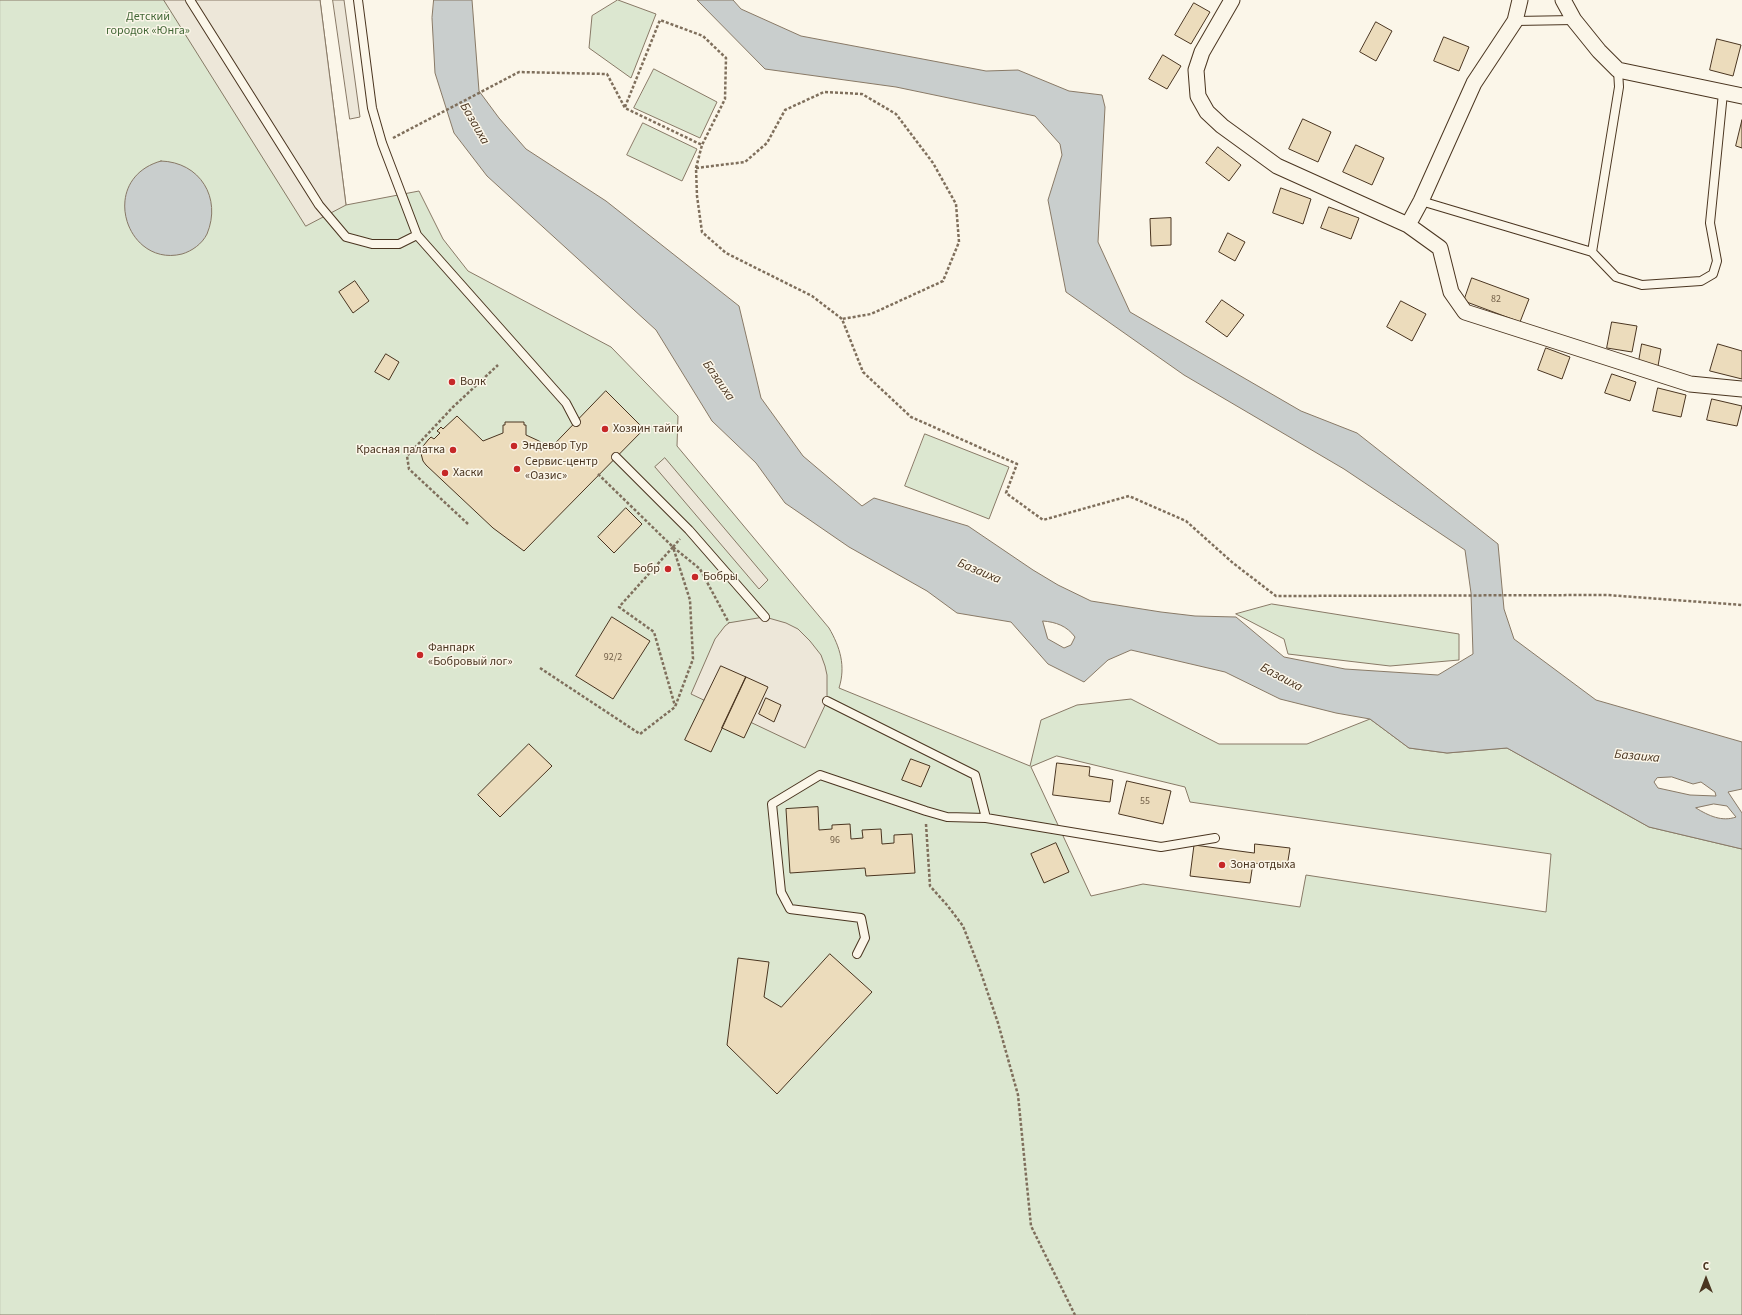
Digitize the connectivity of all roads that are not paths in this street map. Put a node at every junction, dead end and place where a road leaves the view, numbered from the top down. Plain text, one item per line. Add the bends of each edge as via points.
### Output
1 (190, 0) edge
2 (358, 0) edge
3 (1232, 0) edge
4 (1520, 0) edge
5 (1563, 0) edge
6 (1574, 20) junction
7 (1515, 21) junction
8 (1618, 70) junction
9 (1723, 92) junction
10 (1742, 96) edge
11 (1421, 201) junction
12 (1408, 225) junction
13 (417, 235) junction
14 (1592, 252) junction
15 (1742, 389) edge
16 (576, 422) dead end
17 (616, 457) dead end
18 (765, 617) dead end
19 (827, 701) dead end
20 (986, 818) junction
21 (1215, 838) dead end
22 (857, 954) dead end

1 - 13 lane via 319,205 346,237 372,244 399,244
2 - 13 lane via 372,108 382,144
3 - 12 street via 1202,52 1196,70 1198,96 1206,112 1277,166
4 - 7 street
5 - 6 street
6 - 7 lane
6 - 8 street
7 - 11 street via 1474,83
8 - 9 street
8 - 14 lane via 1619,87
9 - 10 street
9 - 14 lane via 1710,223 1717,261 1713,274 1701,281 1642,285 1616,277
11 - 12 street
11 - 14 lane
12 - 15 street via 1440,248 1451,292 1465,312 1690,384
13 - 16 lane via 566,403
17 - 18 lane via 689,530
19 - 20 lane via 975,775
20 - 21 lane via 1161,847
20 - 22 lane via 947,817 820,775 772,804 781,892 790,908 861,918 865,938

